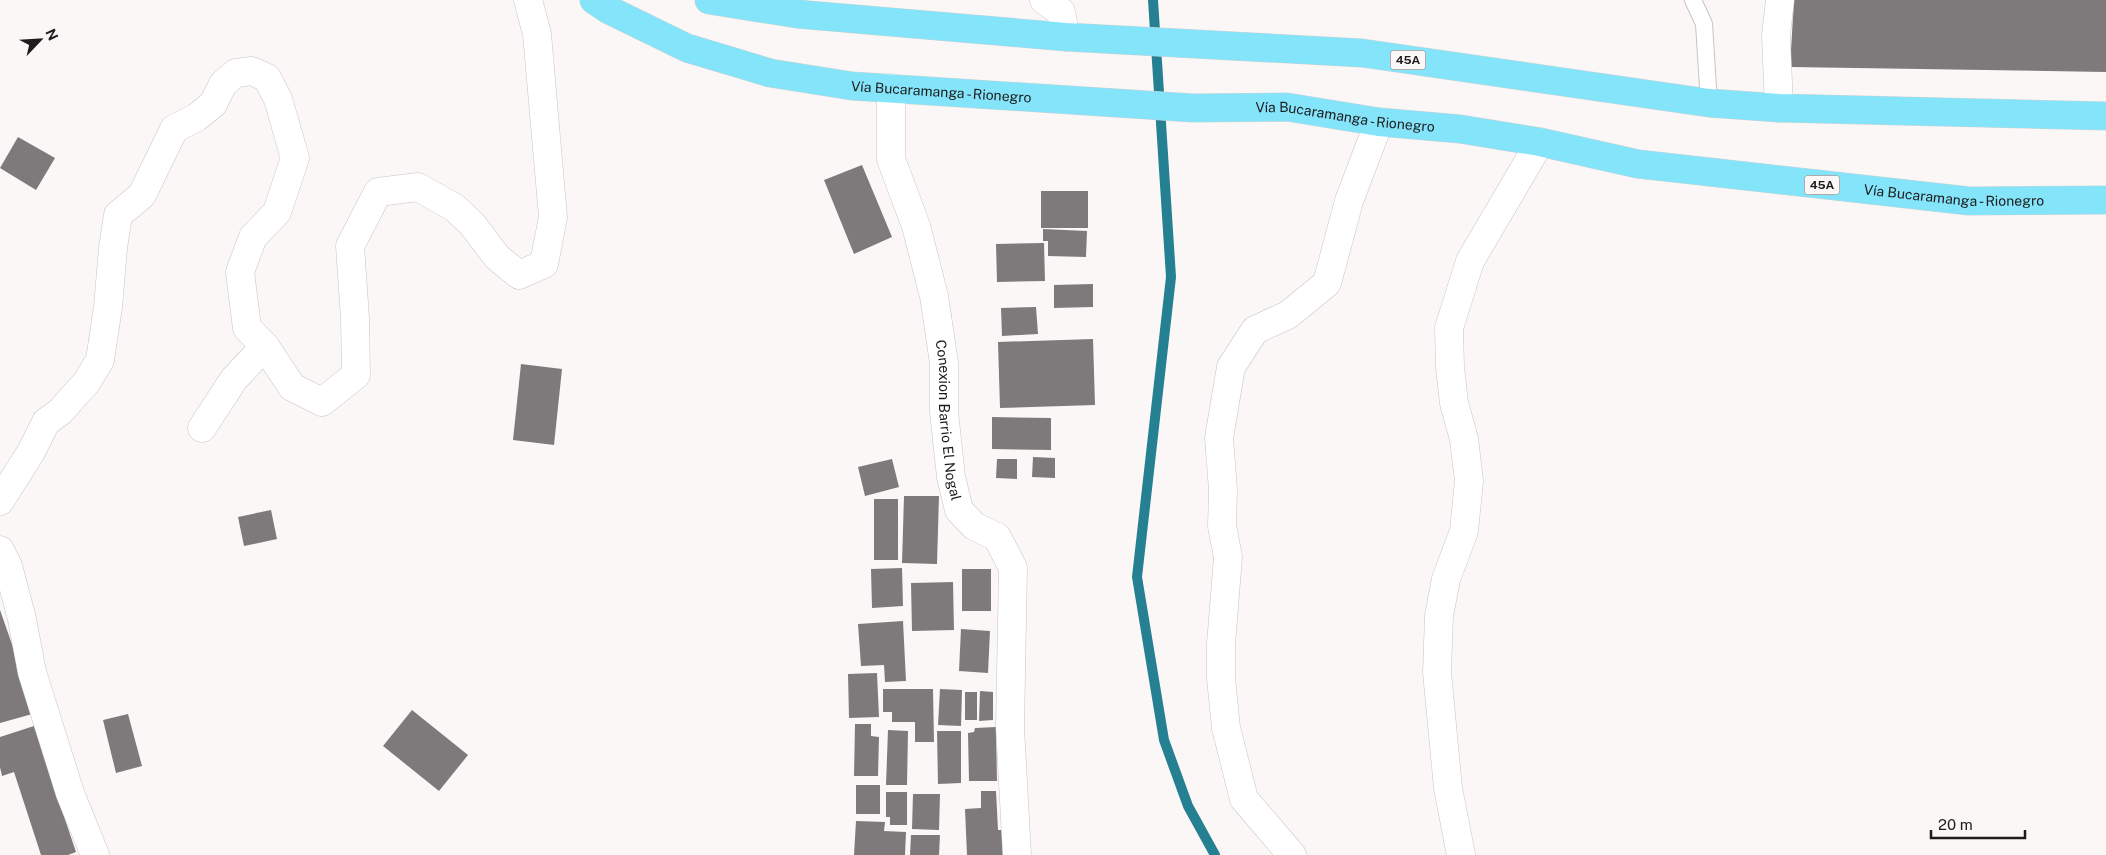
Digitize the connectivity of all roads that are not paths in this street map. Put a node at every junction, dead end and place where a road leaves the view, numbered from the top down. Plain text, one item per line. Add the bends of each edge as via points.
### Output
1 (528, 0) edge
2 (594, 0) edge
3 (709, 0) edge
4 (1044, 0) edge
5 (1693, 0) edge
6 (1780, 0) edge
7 (1066, 37) junction
8 (891, 88) junction
9 (1709, 102) junction
10 (1779, 108) junction
11 (2106, 116) edge
12 (1379, 122) junction
13 (1540, 142) junction
14 (2106, 200) edge
15 (265, 346) junction
16 (202, 428) dead end
17 (0, 501) edge
18 (0, 550) edge
19 (95, 855) edge
20 (1017, 855) edge
21 (1292, 855) edge
22 (1461, 855) edge

1 - 15 street via 537,34 553,217 544,264 519,275 497,257 455,208 418,187 378,192 350,246 356,375 322,402 292,387
2 - 8 highway, Vía Bucaramanga - Rionegro / 45A via 687,48 770,73 852,86
3 - 7 highway, 45A via 797,14
4 - 7 street via 1061,12
5 - 9 lane via 1704,24
6 - 10 street via 1776,35
7 - 9 highway, 45A via 1362,53
8 - 12 highway, Vía Bucaramanga - Rionegro / 45A via 1194,108 1287,107
8 - 20 street, Conexion Barrio El Nogal via 891,159 916,226 934,296 944,363 944,412 951,477 960,510 974,526 997,537 1013,568 1010,727
9 - 10 highway, 45A
10 - 11 highway, 45A
12 - 13 highway, Vía Bucaramanga - Rionegro / 45A via 1460,129
12 - 21 street via 1349,202 1327,283 1288,315 1255,330 1231,367 1219,438 1222,526 1228,557 1221,678 1226,728 1244,799
13 - 14 highway, Vía Bucaramanga - Rionegro / 45A via 1638,164 1969,201
13 - 22 street via 1470,261 1449,328 1454,403 1464,439 1469,482 1464,531 1446,578 1439,616 1436,672 1448,788
15 - 16 street via 234,379
15 - 17 street via 247,328 240,272 253,237 277,212 295,158 278,99 267,78 252,71 236,73 223,84 213,104 174,129 142,194 118,215 100,360 86,383 61,411 46,422
18 - 19 street via 8,566 22,619 32,672 70,793

